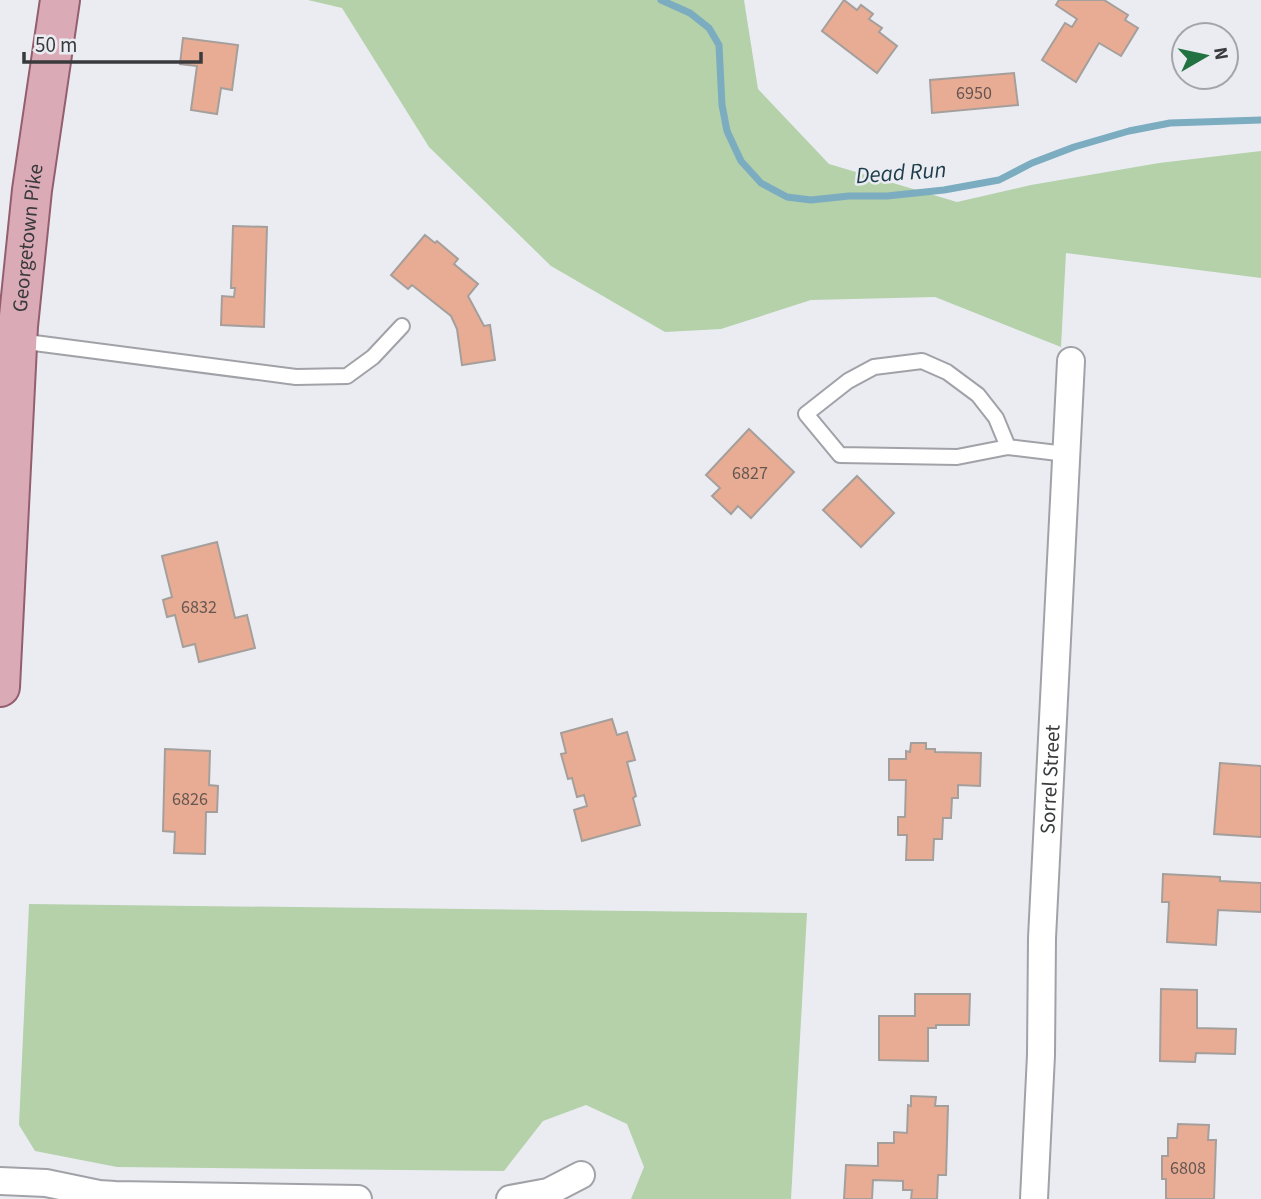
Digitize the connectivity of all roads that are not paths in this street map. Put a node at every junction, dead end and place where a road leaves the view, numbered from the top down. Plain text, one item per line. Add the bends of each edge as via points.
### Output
1 (60, 0) edge
2 (402, 326) dead end
3 (18, 341) junction
4 (1071, 361) dead end
5 (1008, 447) junction
6 (1066, 454) junction
7 (0, 687) edge
8 (581, 1175) dead end
9 (0, 1181) edge
10 (358, 1199) edge
11 (510, 1199) edge
12 (1034, 1199) edge

1 - 3 main road, Georgetown Pike via 32,190
2 - 3 lane via 347,376 296,377
3 - 7 main road, Georgetown Pike
4 - 6 street, Sorrel Street
5 - 5 lane via 996,418 978,395 947,372 922,361 874,367 848,381 806,415 840,455 957,457
5 - 6 lane
6 - 12 street, Sorrel Street
8 - 11 street via 548,1192
9 - 10 street via 115,1195

